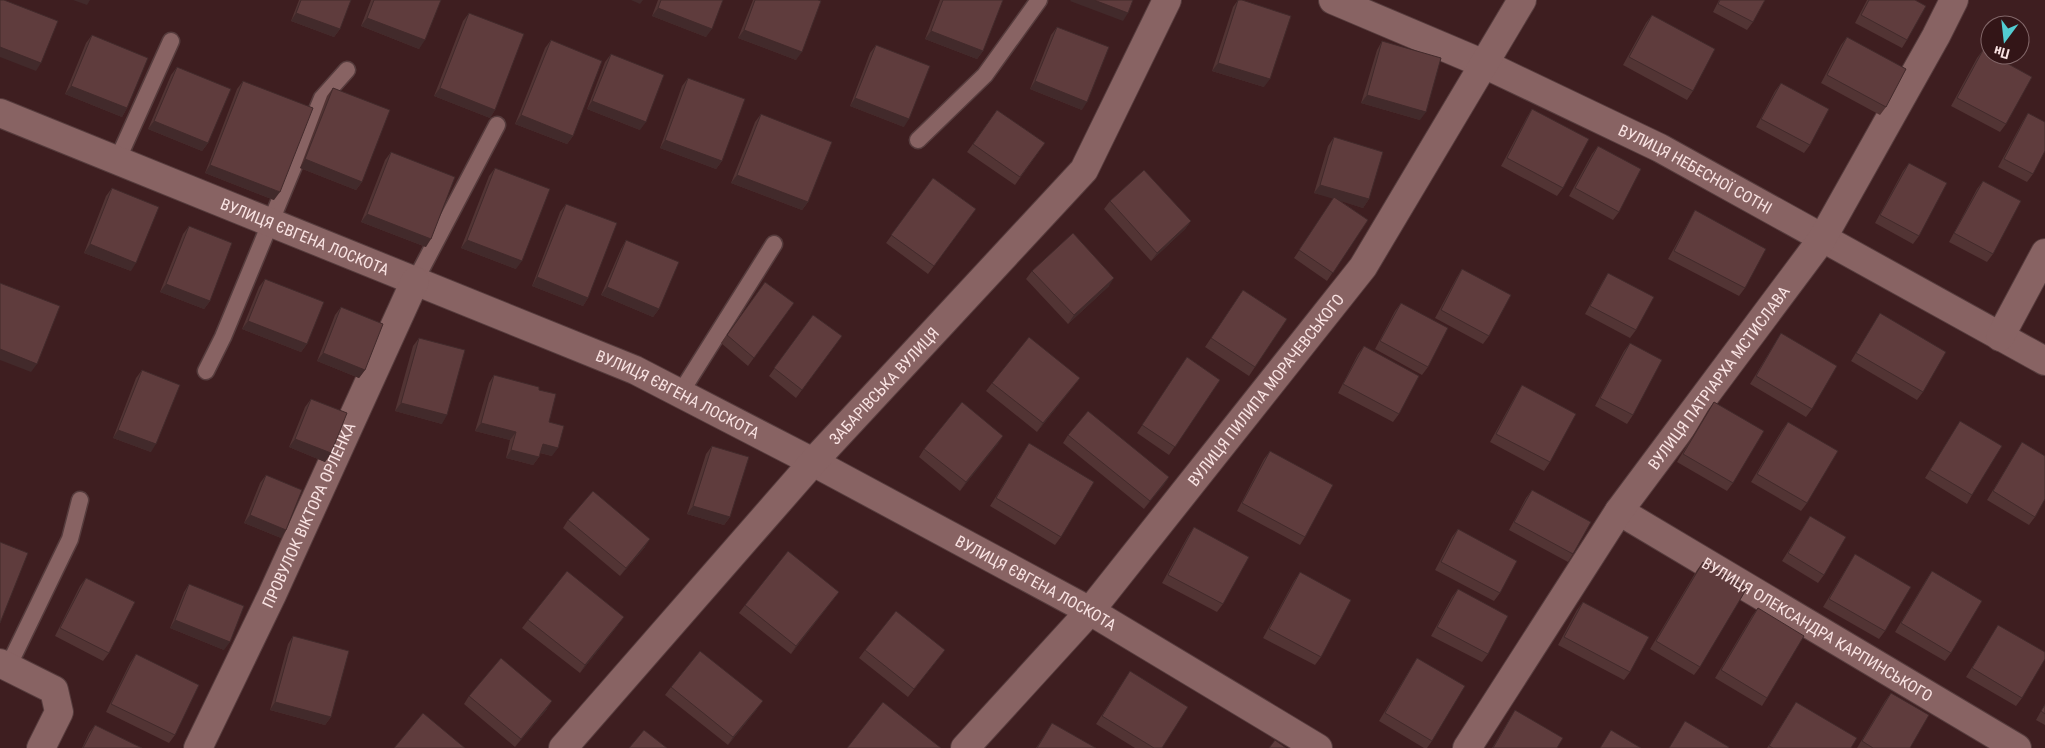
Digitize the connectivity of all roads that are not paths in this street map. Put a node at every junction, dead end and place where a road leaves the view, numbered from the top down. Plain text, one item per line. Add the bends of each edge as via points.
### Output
1 (1039, 0) edge
2 (1167, 0) edge
3 (1333, 0) edge
4 (1522, 0) edge
5 (1954, 0) edge
6 (171, 41) dead end
7 (1484, 64) junction
8 (347, 70) dead end
9 (0, 113) edge
10 (497, 125) edge
11 (918, 140) dead end
12 (117, 161) junction
13 (269, 222) junction
14 (1822, 239) junction
15 (774, 244) dead end
16 (2045, 253) edge
17 (415, 281) junction
18 (2000, 337) junction
19 (2045, 361) edge
20 (206, 371) dead end
21 (681, 392) junction
22 (813, 462) junction
23 (80, 500) dead end
24 (1619, 511) junction
25 (1090, 611) junction
26 (4, 665) edge
27 (41, 748) edge
28 (198, 748) edge
29 (563, 748) edge
30 (965, 748) edge
31 (1318, 748) edge
32 (1467, 748) edge
33 (2017, 748) edge

1 - 11 lane via 985,75
2 - 22 street, ЗАБАРІВСЬКА ВУЛИЦЯ via 1084,170
3 - 7 street, ВУЛИЦЯ НЕБЕСНОЇ СОТНІ
4 - 7 street, ВУЛИЦЯ ПИЛИПА МОРАЧЕВСЬКОГО
5 - 14 street, ВУЛИЦЯ ПАТРІАРХА МСТИСЛАВА
6 - 12 lane
7 - 14 street, ВУЛИЦЯ НЕБЕСНОЇ СОТНІ via 1660,148
7 - 25 street, ВУЛИЦЯ ПИЛИПА МОРАЧЕВСЬКОГО via 1363,267
8 - 13 lane via 322,98
9 - 12 street, ВУЛИЦЯ ЄВГЕНА ЛОСКОТА
10 - 17 lane
12 - 13 street, ВУЛИЦЯ ЄВГЕНА ЛОСКОТА
13 - 17 street, ВУЛИЦЯ ЄВГЕНА ЛОСКОТА
13 - 20 lane
14 - 18 street, ВУЛИЦЯ НЕБЕСНОЇ СОТНІ
14 - 24 street, ВУЛИЦЯ ПАТРІАРХА МСТИСЛАВА
15 - 21 lane
16 - 18 street
17 - 21 street, ВУЛИЦЯ ЄВГЕНА ЛОСКОТА via 635,370
17 - 28 street, ПРОВУЛОК ВІКТОРА ОРЛЕНКА via 272,596
18 - 19 street, ВУЛИЦЯ НЕБЕСНОЇ СОТНІ
21 - 22 street, ВУЛИЦЯ ЄВГЕНА ЛОСКОТА
22 - 25 street, ВУЛИЦЯ ЄВГЕНА ЛОСКОТА
22 - 29 street, ЗАБАРІВСЬКА ВУЛИЦЯ
23 - 26 lane via 70,539
24 - 32 street, ВУЛИЦЯ ПАТРІАРХА МСТИСЛАВА
24 - 33 street, ВУЛИЦЯ ОЛЕКСАНДРА КАРПИНСЬКОГО
25 - 30 street, ВУЛИЦЯ ПИЛИПА МОРАЧЕВСЬКОГО
25 - 31 street, ВУЛИЦЯ ЄВГЕНА ЛОСКОТА
26 - 27 street via 54,690 59,712

